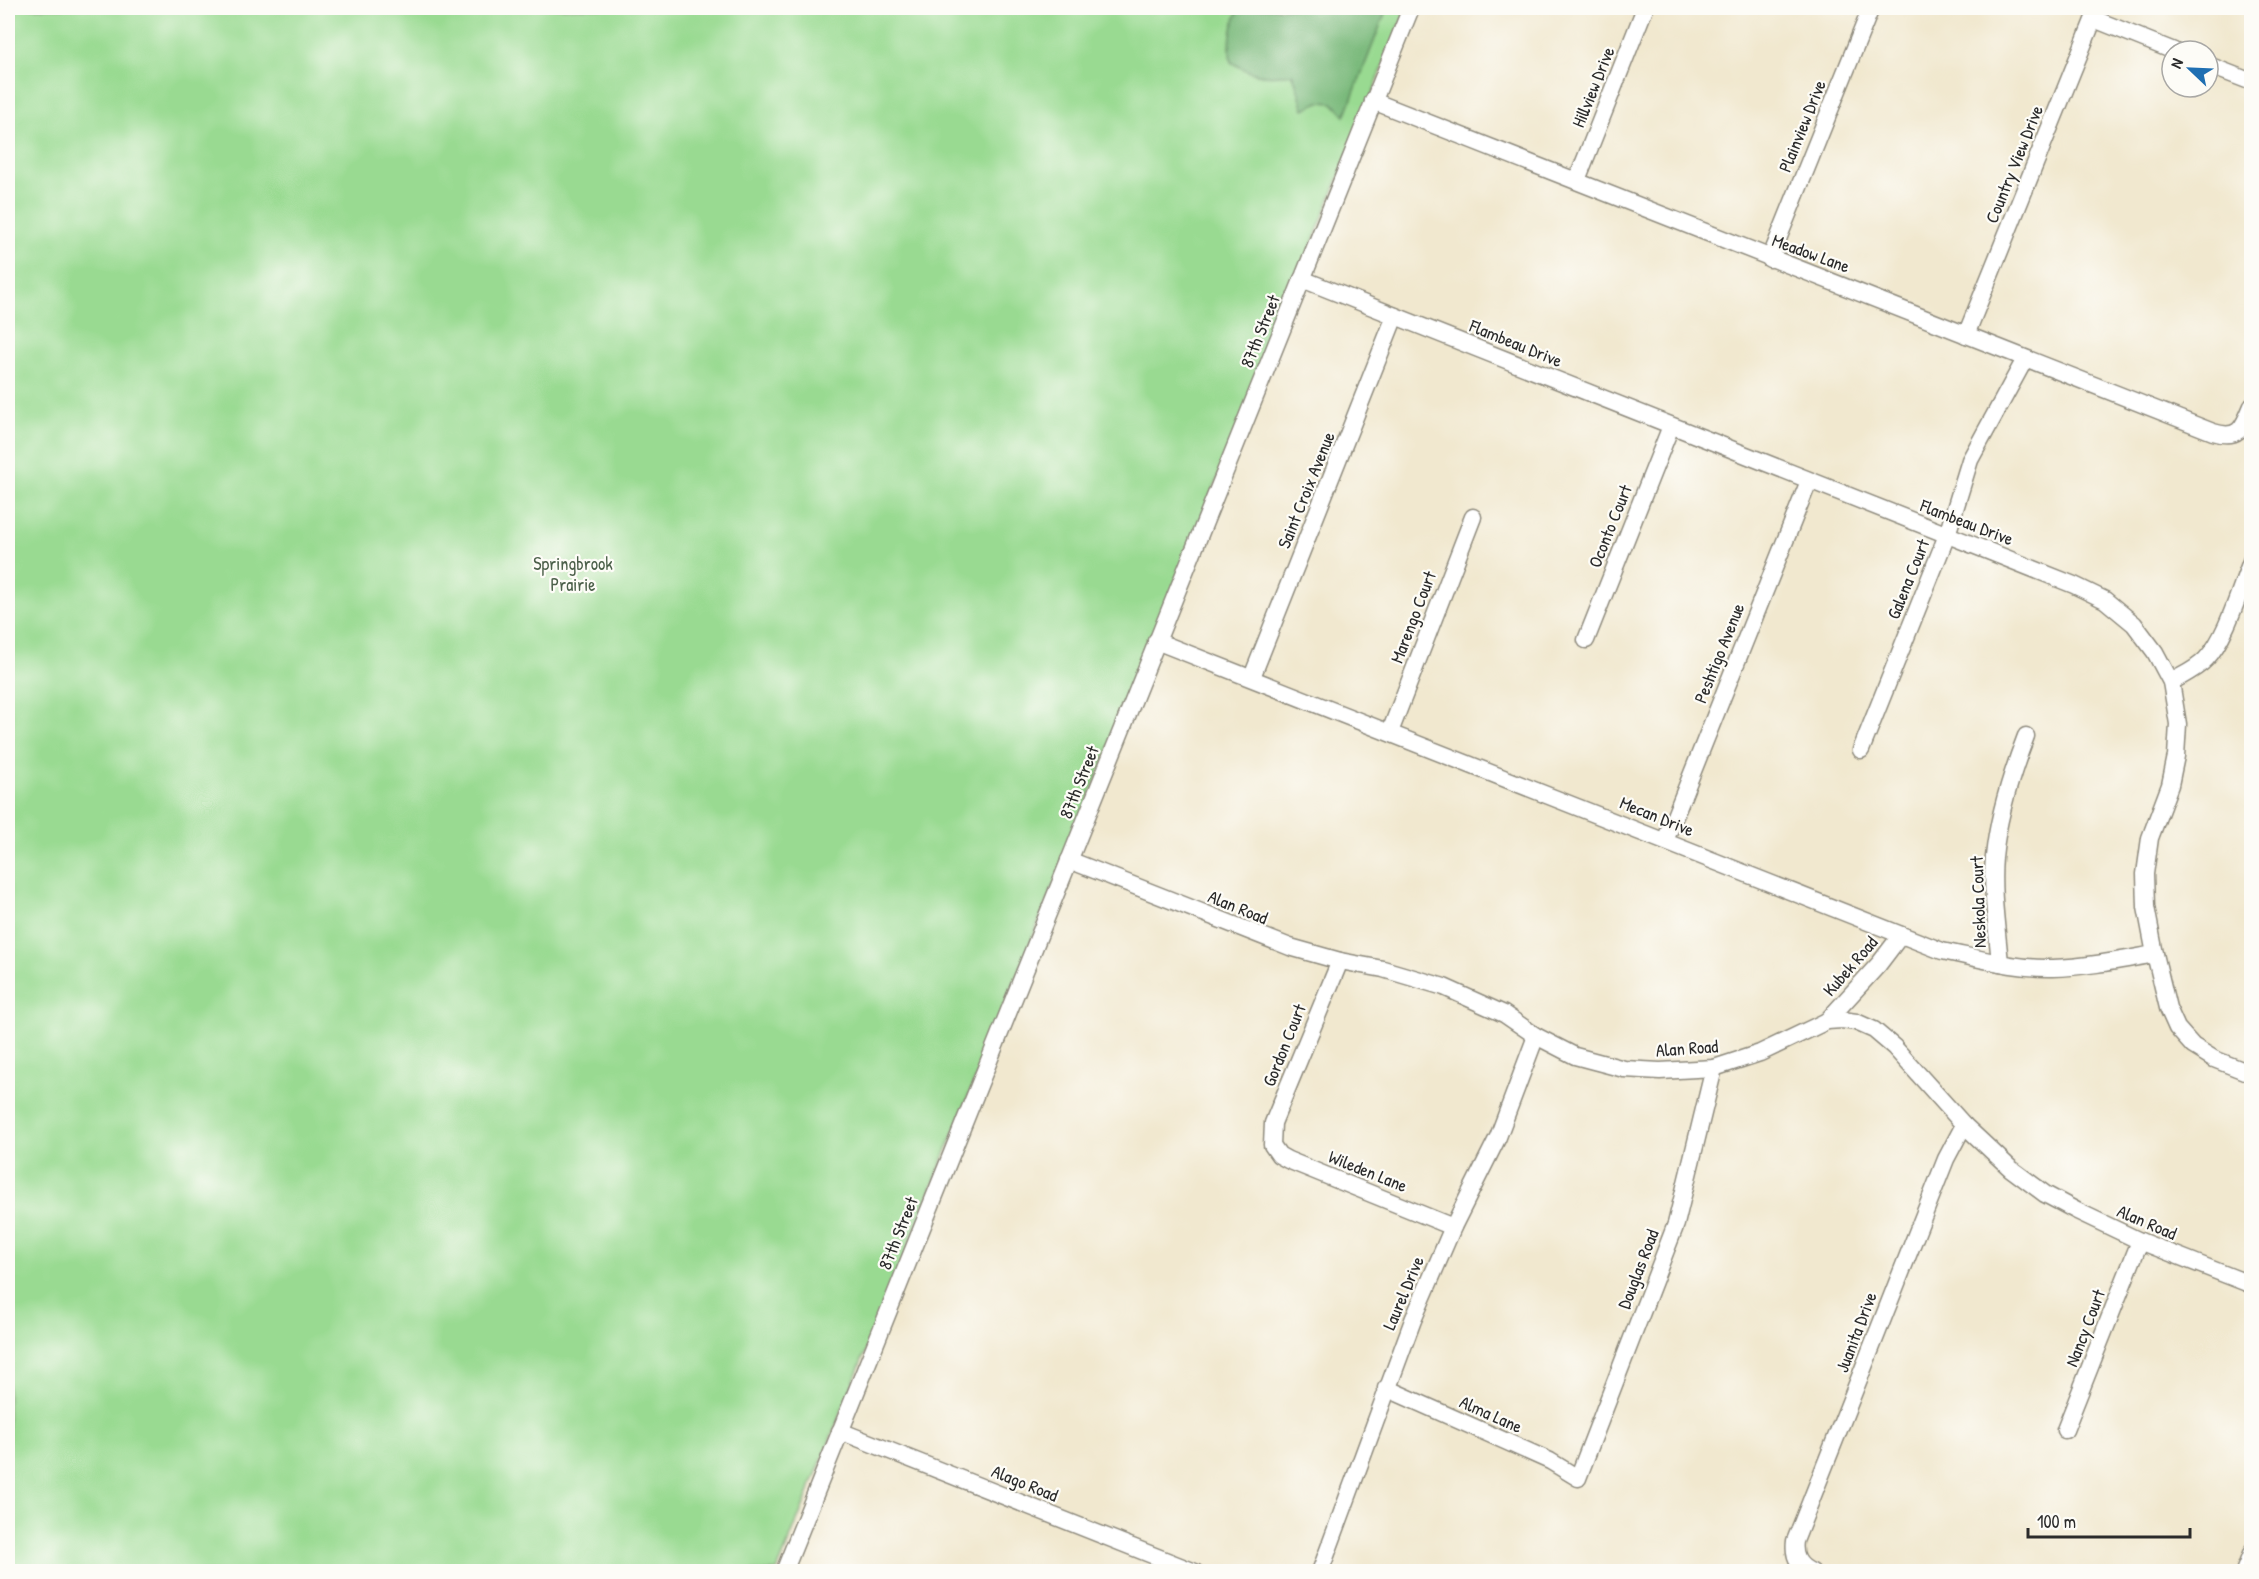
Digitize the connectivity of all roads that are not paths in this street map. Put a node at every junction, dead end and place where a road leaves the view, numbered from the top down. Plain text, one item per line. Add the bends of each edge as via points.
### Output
1 (1411, 8) edge
2 (1645, 8) edge
3 (1871, 8) edge
4 (2096, 13) edge
5 (2160, 44) edge
6 (2220, 70) edge
7 (2252, 82) edge
8 (1373, 101) junction
9 (1576, 180) junction
10 (1770, 259) junction
11 (1302, 279) junction
12 (1395, 316) junction
13 (1966, 335) junction
14 (2025, 359) junction
15 (2252, 406) edge
16 (1671, 426) junction
17 (1809, 481) junction
18 (1473, 517) dead end
19 (1947, 535) junction
20 (2252, 560) edge
21 (1586, 640) dead end
22 (1156, 641) junction
23 (1252, 677) junction
24 (2170, 682) junction
25 (1390, 732) junction
26 (2026, 736) dead end
27 (1862, 750) dead end
28 (1665, 840) junction
29 (1069, 860) junction
30 (1901, 935) junction
31 (2155, 954) junction
32 (1340, 961) junction
33 (2000, 963) junction
34 (1827, 1021) junction
35 (1536, 1036) junction
36 (1714, 1068) junction
37 (2252, 1074) edge
38 (1964, 1125) junction
39 (1272, 1145) joint
40 (1453, 1227) junction
41 (2140, 1241) junction
42 (2252, 1285) edge
43 (1386, 1388) junction
44 (2066, 1430) dead end
45 (840, 1431) junction
46 (1578, 1478) joint
47 (2252, 1551) edge
48 (784, 1572) edge
49 (1195, 1572) edge
50 (1320, 1572) edge
51 (1812, 1572) edge
52 (2244, 1572) edge

1 - 8 street, 87th Street
2 - 9 street, Hillview Drive
3 - 10 street, Plainview Drive
4 - 5 street
4 - 13 street, Country View Drive
6 - 7 street
8 - 9 street, Meadow Lane
8 - 11 street, 87th Street
9 - 10 street, Meadow Lane
10 - 13 street, Meadow Lane
11 - 12 street, Flambeau Drive
11 - 22 street, 87th Street
12 - 16 street, Flambeau Drive
12 - 23 street, Saint Croix Avenue
13 - 14 street, Meadow Lane
14 - 15 street, Meadow Lane via 2223,436 2242,427
14 - 19 street, Galena Court via 1970,460
16 - 17 street, Flambeau Drive
16 - 21 street, Oconto Court
17 - 19 street, Flambeau Drive
17 - 28 street, Peshtigo Avenue
18 - 25 street, Marengo Court
19 - 24 street, Flambeau Drive via 2105,600 2134,624 2155,652
19 - 27 street, Galena Court
20 - 24 street via 2214,650 2193,669
22 - 23 street, Mecan Drive
22 - 29 street, 87th Street
23 - 25 street, Mecan Drive
24 - 31 street, Flambeau Drive via 2178,724 2176,756 2170,785 2150,838 2145,874 2146,907
25 - 28 street, Mecan Drive
26 - 33 street, Neskola Court via 2000,816 1994,857
28 - 30 street, Mecan Drive
29 - 32 street, Alan Road via 1266,939
29 - 45 street, 87th Street
30 - 33 street, Mecan Drive via 1942,951
30 - 34 street, Kubek Road
31 - 33 street, Mecan Drive via 2051,968
31 - 37 street, Flambeau Drive via 2177,1028 2193,1046 2214,1059
32 - 35 street, Alan Road via 1444,987 1504,1014
32 - 39 street, Gordon Court via 1273,1123
34 - 36 street, Alan Road via 1760,1053
34 - 38 street, Alan Road via 1856,1022 1874,1030
35 - 36 street, Alan Road via 1575,1056 1624,1069
35 - 40 street, Laurel Drive via 1498,1137
36 - 46 street, Douglas Road via 1676,1224
38 - 41 street, Alan Road via 2045,1194
38 - 51 street, Juanita Drive via 1946,1159 1795,1541 1795,1557
39 - 40 street, Wileden Lane via 1288,1160
40 - 43 street, Laurel Drive
41 - 42 street, Alan Road
41 - 44 street, Nancy Court
43 - 46 street, Alma Lane via 1550,1461
43 - 50 street, Laurel Drive
45 - 48 street, 87th Street
45 - 49 street, Alago Road
47 - 52 street

